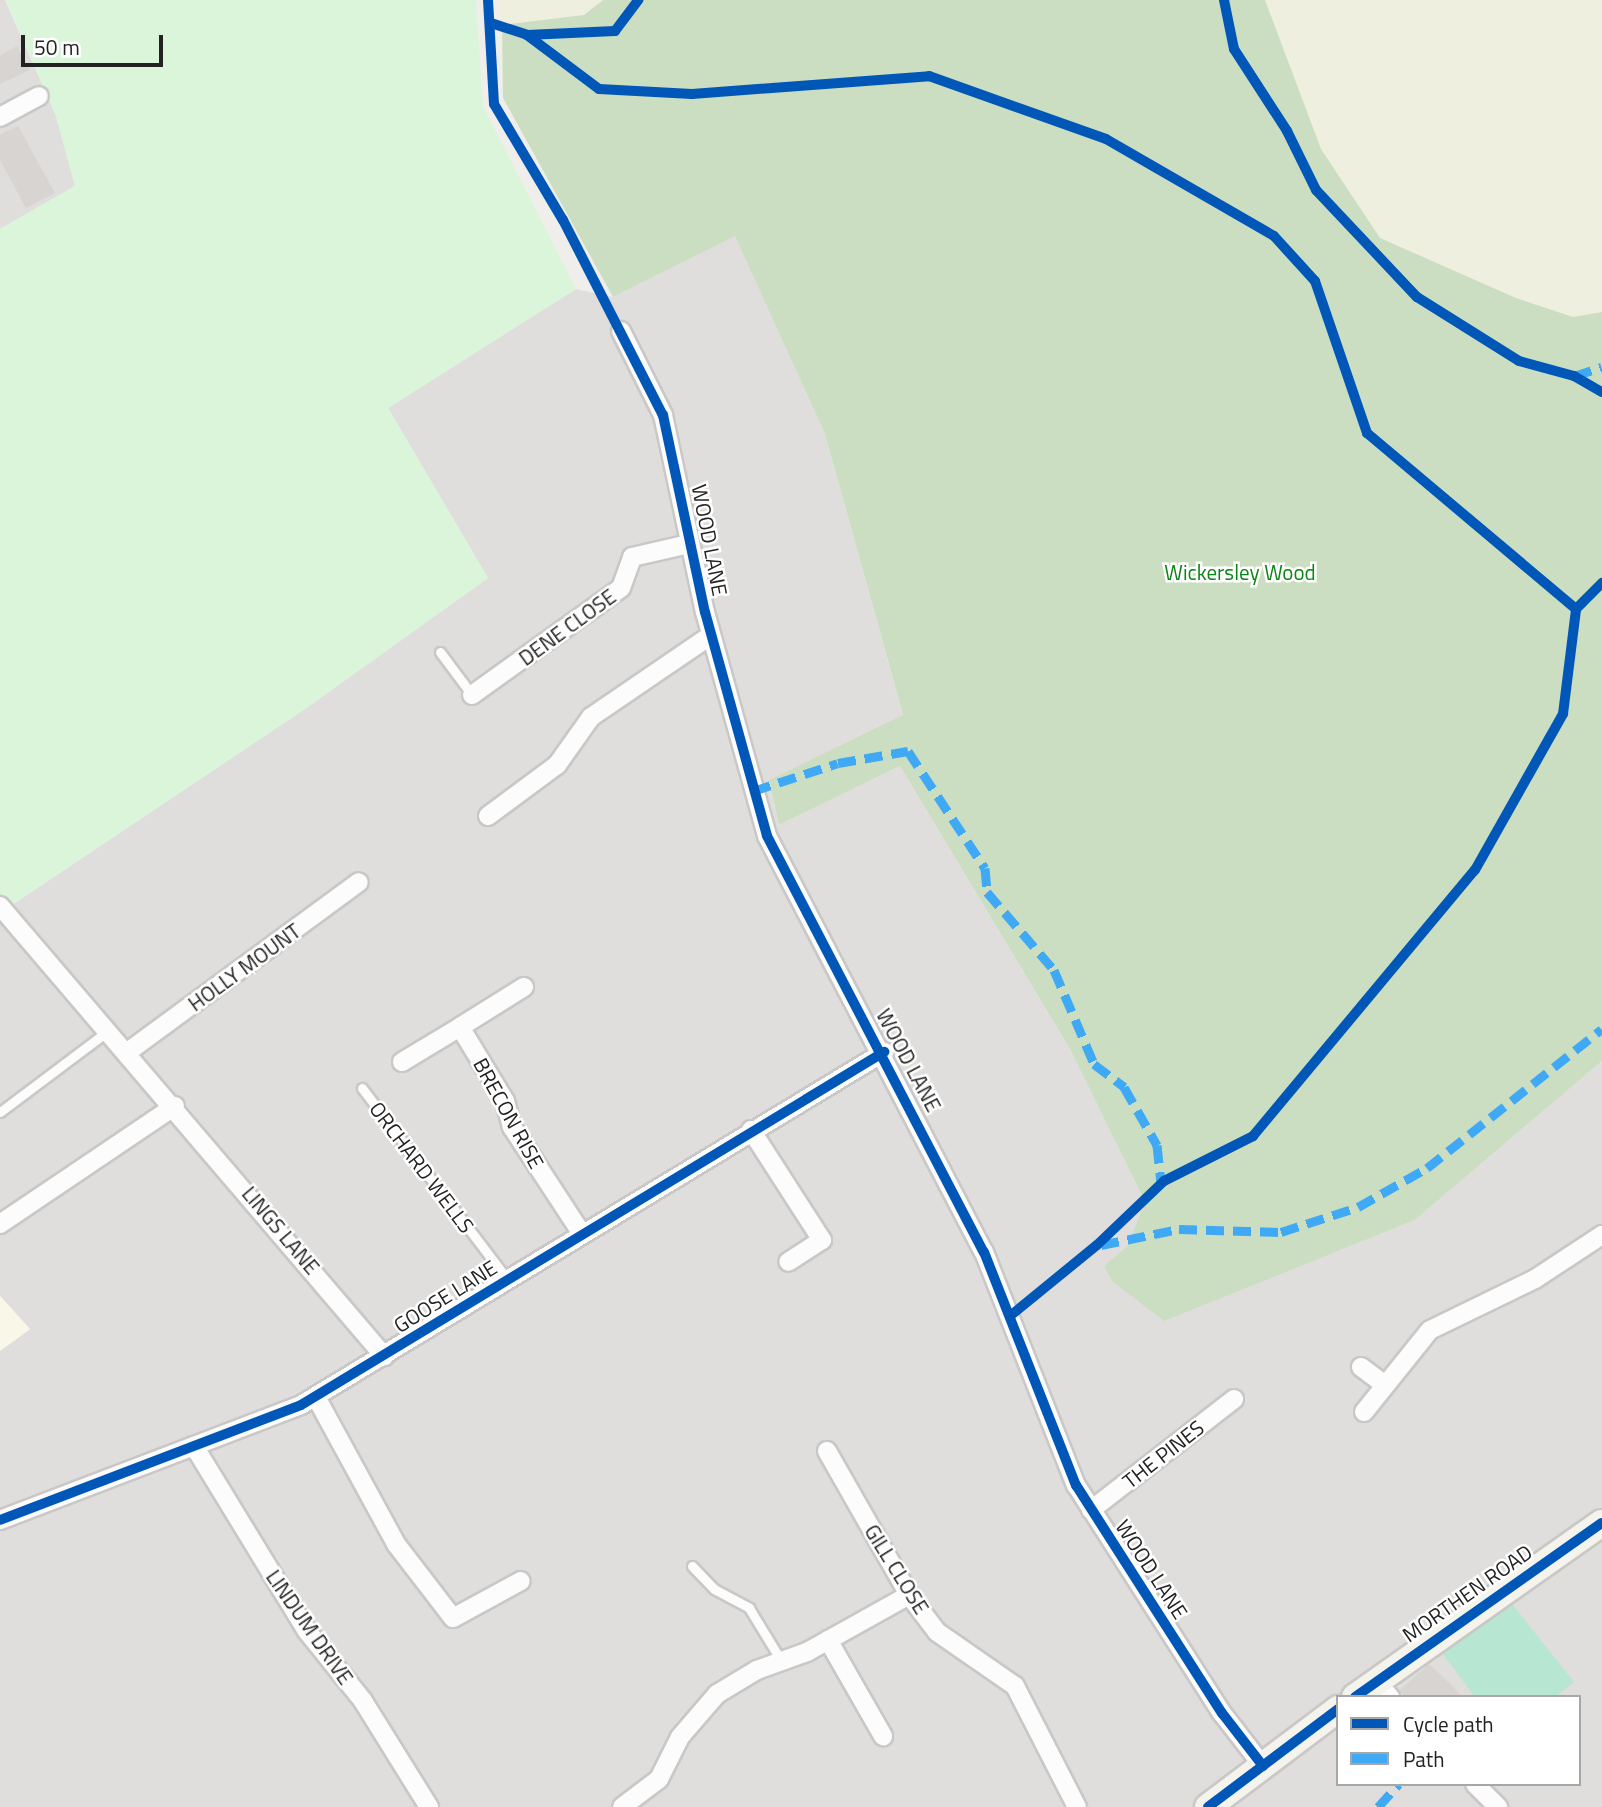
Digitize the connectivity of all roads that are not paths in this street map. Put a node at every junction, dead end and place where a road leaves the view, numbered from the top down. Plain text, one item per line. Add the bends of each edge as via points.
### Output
1 (39, 96) dead end
2 (0, 117) edge
3 (621, 331) dead end
4 (689, 544) junction
5 (711, 635) junction
6 (440, 652) dead end
7 (472, 695) joint
8 (488, 816) dead end
9 (359, 882) dead end
10 (0, 906) edge
11 (524, 987) dead end
12 (460, 1027) junction
13 (110, 1030) junction
14 (129, 1051) junction
15 (884, 1052) junction
16 (402, 1062) dead end
17 (362, 1088) dead end
18 (175, 1106) junction
19 (0, 1112) edge
20 (751, 1130) junction
21 (0, 1224) edge
22 (582, 1234) junction
23 (1602, 1235) edge
24 (788, 1262) dead end
25 (508, 1280) junction
26 (384, 1356) junction
27 (1362, 1367) dead end
28 (1385, 1385) junction
29 (316, 1397) junction
30 (1234, 1399) dead end
31 (1364, 1412) dead end
32 (194, 1446) junction
33 (827, 1451) dead end
34 (1091, 1510) junction
35 (0, 1520) edge
36 (1602, 1523) edge
37 (692, 1566) dead end
38 (521, 1581) dead end
39 (909, 1595) junction
40 (828, 1640) junction
41 (782, 1662) junction
42 (1374, 1692) edge
43 (1336, 1711) edge
44 (883, 1736) dead end
45 (1264, 1766) junction
46 (1477, 1786) edge
47 (429, 1807) edge
48 (622, 1807) edge
49 (1077, 1807) edge
50 (1208, 1807) edge
51 (1498, 1807) edge

1 - 2 street
3 - 4 street, WOOD LANE via 663,415
4 - 5 street, WOOD LANE
4 - 7 street, DENE CLOSE via 632,557 621,588
5 - 8 street via 591,717 557,765
5 - 15 street, WOOD LANE via 767,836
6 - 7 lane
9 - 14 street, HOLLY MOUNT
10 - 13 street, LINGS LANE
11 - 12 street
12 - 16 street
12 - 22 street, BRECON RISE via 505,1101 512,1127
13 - 14 street, LINGS LANE
13 - 19 lane
14 - 18 street, LINGS LANE
15 - 20 street, GOOSE LANE
15 - 34 street, WOOD LANE via 985,1252 1061,1454
17 - 25 lane, ORCHARD WELLS
18 - 21 street
18 - 26 street, LINGS LANE
20 - 22 street, GOOSE LANE
20 - 24 street via 822,1240
22 - 25 street, GOOSE LANE
23 - 28 street via 1535,1279 1430,1330
25 - 26 street, GOOSE LANE
26 - 29 street, GOOSE LANE
27 - 28 street
28 - 31 street
29 - 32 street, GOOSE LANE
29 - 38 street via 396,1544 453,1618
30 - 34 street, THE PINES
32 - 35 street, GOOSE LANE
32 - 47 street, LINDUM DRIVE via 307,1630 362,1701
33 - 39 street, GILL CLOSE
34 - 45 street, WOOD LANE via 1222,1713
36 - 42 main road, MORTHEN ROAD
37 - 41 lane via 714,1589 749,1608
39 - 40 street
39 - 49 street, GILL CLOSE via 937,1632 1015,1686
40 - 41 street
40 - 44 street
41 - 48 street via 717,1694 680,1737 659,1779
43 - 45 main road
45 - 50 main road
46 - 51 street

